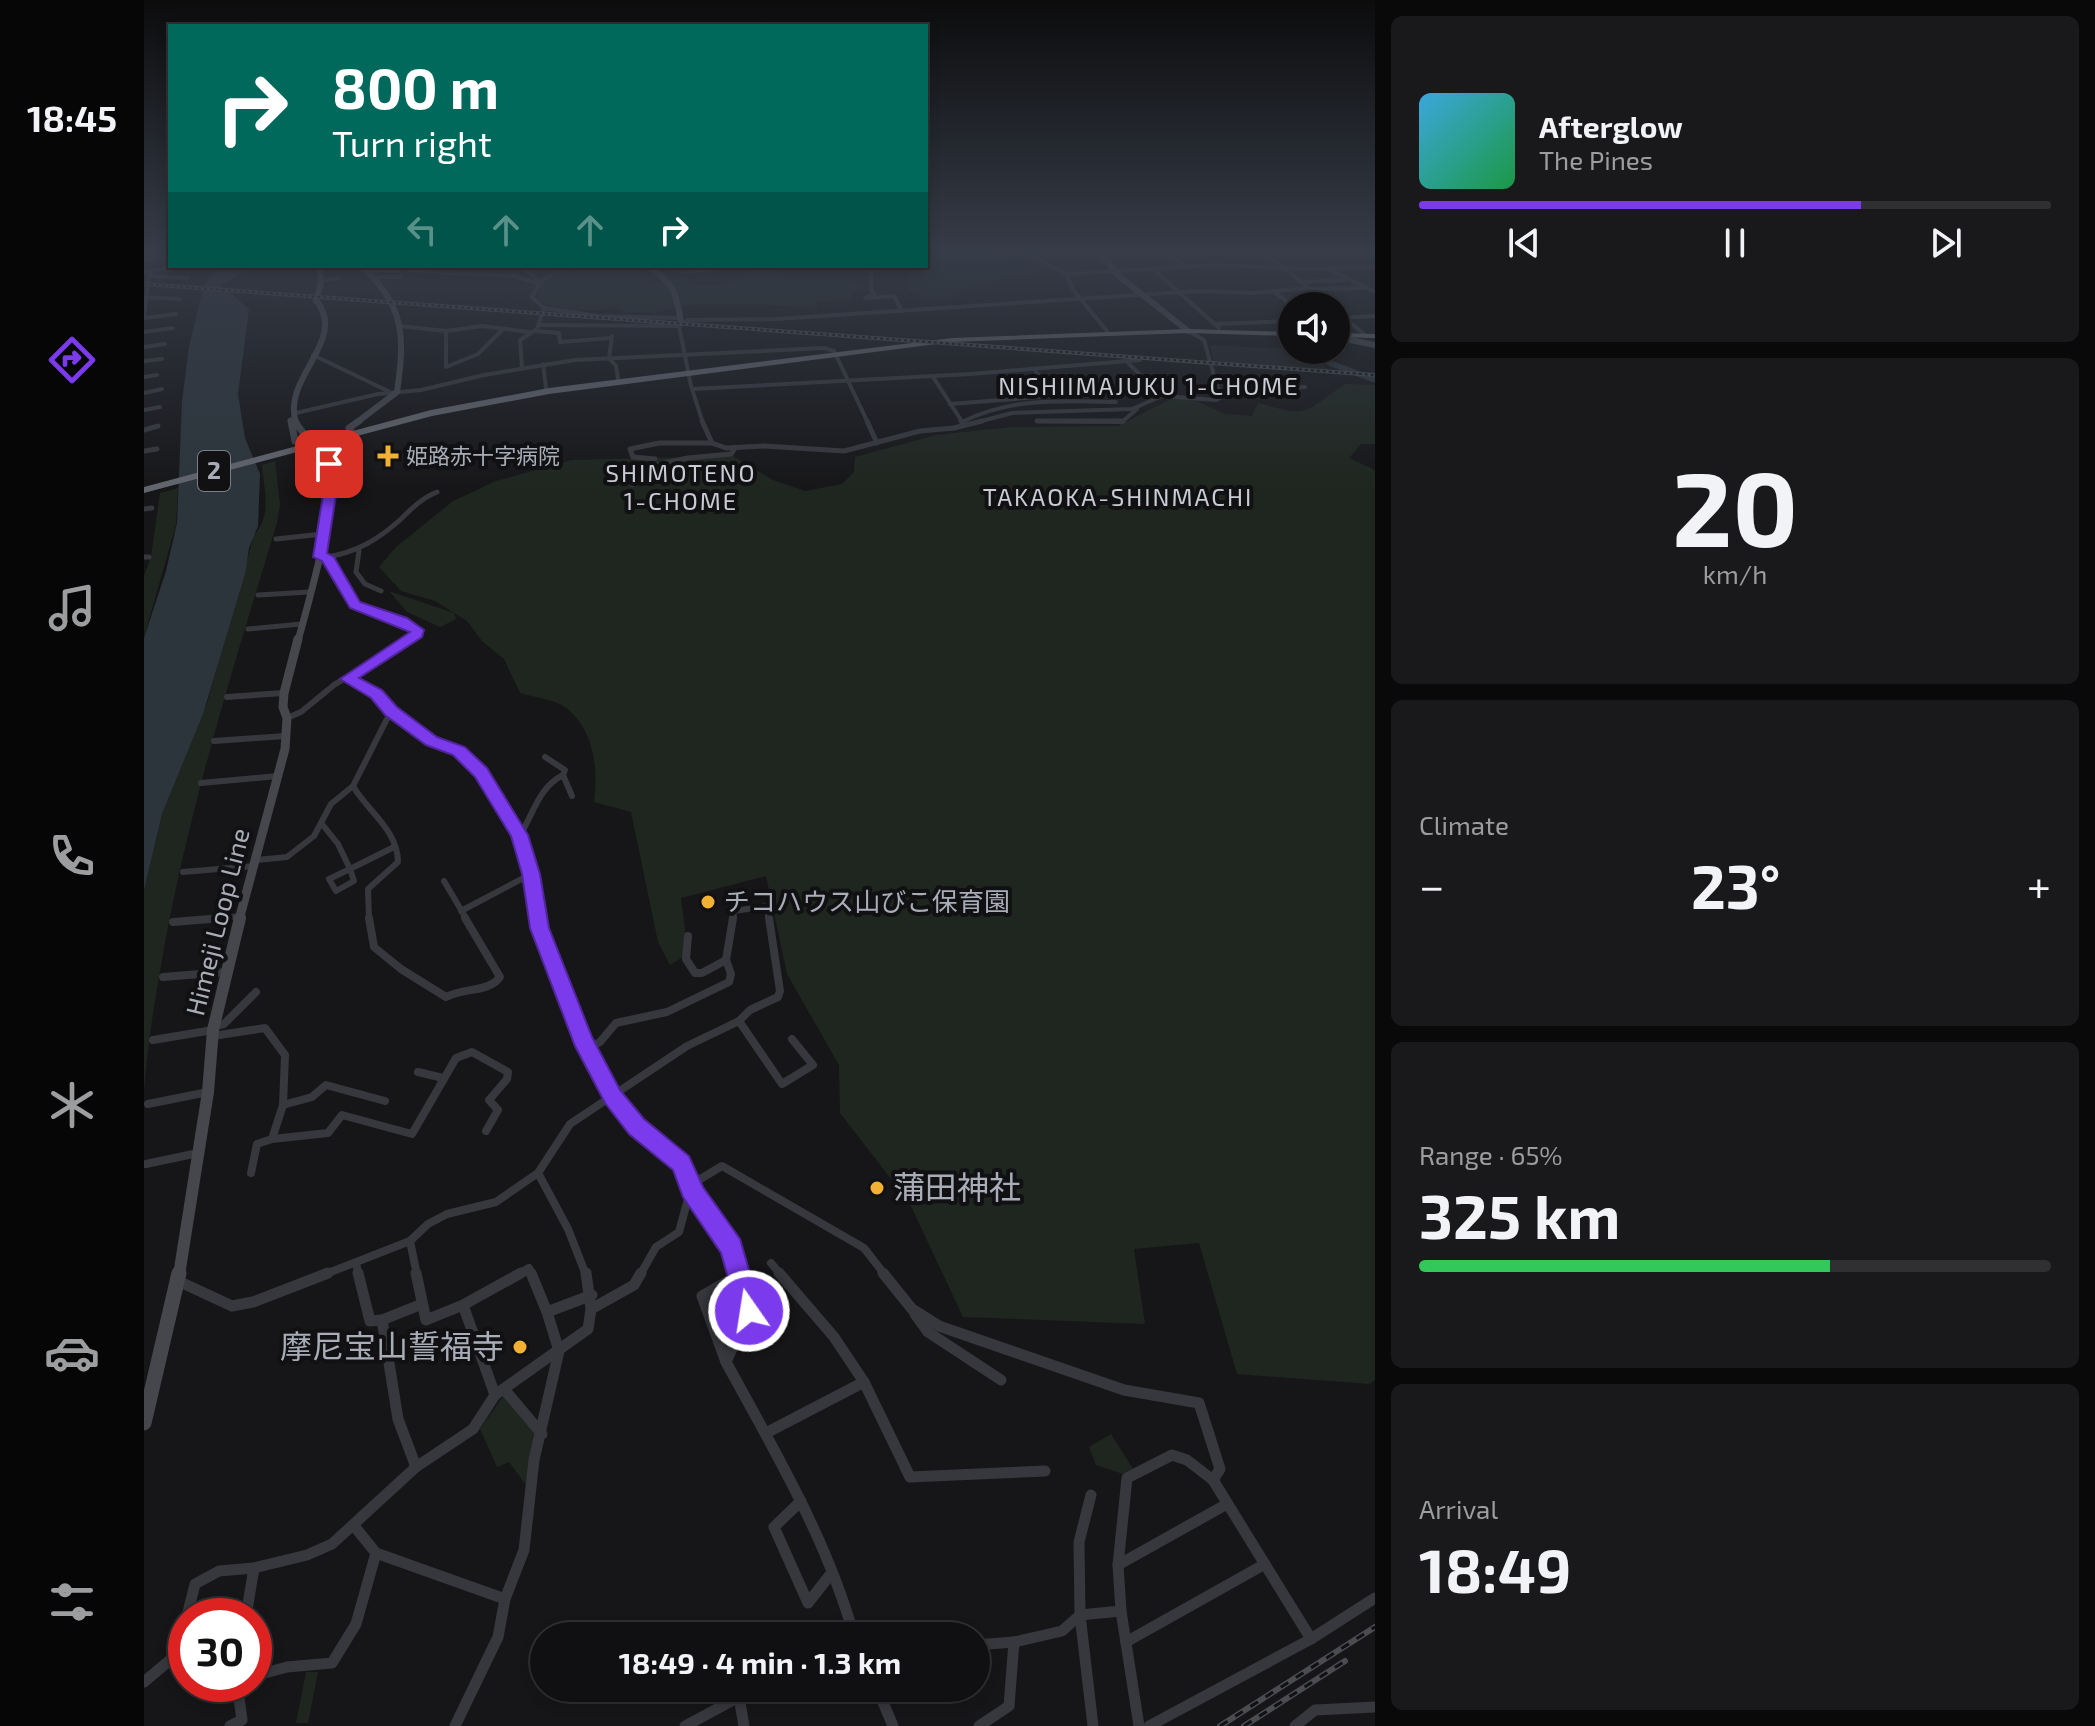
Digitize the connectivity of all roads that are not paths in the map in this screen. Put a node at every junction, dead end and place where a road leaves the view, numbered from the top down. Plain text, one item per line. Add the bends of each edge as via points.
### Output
1 (326, 331) edge
2 (400, 331) edge
3 (442, 331) edge
4 (446, 331) junction
5 (449, 331) edge
6 (502, 331) edge
7 (518, 331) edge
8 (612, 331) edge
9 (680, 331) edge
10 (1107, 331) joint
11 (1143, 331) edge
12 (1174, 331) edge
13 (1187, 331) edge
14 (1205, 331) edge
15 (532, 332) junction
16 (1278, 333) edge
17 (1350, 337) edge
18 (611, 338) junction
19 (1374, 339) edge
20 (919, 342) junction
21 (165, 344) dead end
22 (144, 347) edge
23 (835, 353) junction
24 (683, 354) junction
25 (313, 355) junction
26 (609, 358) junction
27 (162, 359) dead end
28 (1140, 360) dead end
29 (144, 361) edge
30 (1126, 361) junction
31 (543, 364) junction
32 (522, 368) junction
33 (1035, 370) junction
34 (686, 372) junction
35 (157, 375) dead end
36 (144, 377) edge
37 (933, 377) junction
38 (618, 379) junction
39 (846, 381) junction
40 (1305, 387) dead end
41 (546, 388) junction
42 (1154, 388) junction
43 (162, 389) dead end
44 (692, 389) junction
45 (394, 392) junction
46 (144, 393) edge
47 (1219, 393) junction
48 (1052, 396) junction
49 (1162, 396) junction
50 (1116, 402) dead end
51 (950, 404) junction
52 (1141, 405) junction
53 (160, 407) dead end
54 (144, 410) edge
55 (296, 413) junction
56 (1037, 421) dead end
57 (963, 424) junction
58 (158, 426) dead end
59 (144, 430) edge
60 (351, 431) junction
61 (295, 441) dead end
62 (712, 443) junction
63 (877, 443) junction
64 (311, 446) junction
65 (735, 448) junction
66 (157, 449) dead end
67 (144, 451) edge
68 (655, 459) dead end
69 (632, 485) dead end
70 (150, 487) edge
71 (437, 492) dead end
72 (152, 508) dead end
73 (144, 509) edge
74 (323, 534) junction
75 (276, 539) dead end
76 (359, 551) junction
77 (323, 557) junction
78 (381, 591) dead end
79 (309, 592) junction
80 (258, 595) dead end
81 (301, 624) junction
82 (248, 629) dead end
83 (347, 679) junction
84 (284, 693) junction
85 (227, 697) dead end
86 (391, 711) junction
87 (287, 718) junction
88 (285, 736) junction
89 (214, 741) dead end
90 (545, 757) dead end
91 (563, 775) junction
92 (278, 776) junction
93 (201, 783) dead end
94 (353, 786) junction
95 (572, 796) dead end
96 (322, 824) junction
97 (520, 835) junction
98 (394, 847) junction
99 (256, 863) junction
100 (183, 872) dead end
101 (531, 874) junction
102 (444, 881) dead end
103 (461, 911) junction
104 (242, 916) junction
105 (173, 922) dead end
106 (688, 936) dead end
107 (726, 960) junction
108 (225, 972) junction
109 (163, 977) dead end
110 (256, 992) dead end
111 (739, 1021) junction
112 (214, 1030) junction
113 (792, 1039) dead end
114 (153, 1040) dead end
115 (587, 1049) junction
116 (418, 1072) dead end
117 (443, 1078) junction
118 (208, 1092) junction
119 (612, 1097) junction
120 (385, 1101) dead end
121 (148, 1104) dead end
122 (283, 1105) junction
123 (486, 1131) dead end
124 (272, 1139) junction
125 (198, 1153) junction
126 (146, 1164) dead end
127 (251, 1173) dead end
128 (538, 1173) junction
129 (691, 1186) junction
130 (410, 1241) junction
131 (771, 1263) dead end
132 (356, 1264) junction
133 (740, 1274) junction
134 (178, 1281) junction
135 (592, 1295) junction
136 (422, 1304) junction
137 (463, 1305) junction
138 (593, 1308) junction
139 (912, 1309) junction
140 (547, 1312) junction
141 (382, 1320) junction
142 (559, 1351) junction
143 (726, 1362) junction
144 (1001, 1380) dead end
145 (864, 1382) junction
146 (499, 1392) junction
147 (144, 1423) edge
148 (766, 1433) junction
149 (542, 1434) junction
150 (416, 1467) junction
151 (1045, 1471) dead end
152 (1213, 1480) junction
153 (1091, 1495) dead end
154 (801, 1501) junction
155 (1227, 1504) junction
156 (355, 1527) junction
157 (376, 1553) junction
158 (1265, 1564) junction
159 (1118, 1565) junction
160 (254, 1568) junction
161 (830, 1575) junction
162 (191, 1598) edge
163 (249, 1598) edge
164 (1375, 1598) edge
165 (505, 1599) junction
166 (1121, 1611) junction
167 (1080, 1615) junction
168 (850, 1622) edge
169 (1311, 1639) junction
170 (1014, 1642) junction
171 (1126, 1642) junction
172 (990, 1644) edge
173 (168, 1662) edge
174 (272, 1671) edge
175 (144, 1682) edge
176 (240, 1702) edge
177 (730, 1702) edge
178 (740, 1702) edge
179 (883, 1702) edge
180 (1375, 1707) edge
181 (230, 1726) edge
182 (455, 1726) edge
183 (685, 1726) edge
184 (744, 1726) edge
185 (893, 1726) edge
186 (979, 1726) edge
187 (1093, 1726) edge
188 (1139, 1726) edge
189 (1149, 1726) edge
190 (1295, 1726) edge

1 - 25 main road
2 - 45 main road via 401,364
3 - 4 street
4 - 5 street
4 - 6 street via 446,367 485,349
7 - 15 street
8 - 18 street
9 - 24 street
10 - 11 highway, 2
10 - 20 highway, 2
12 - 20 highway, 2
13 - 47 street via 1204,340
14 - 16 highway, 2
15 - 18 street via 559,333 560,342
15 - 32 street via 520,340
17 - 19 highway
18 - 26 street
20 - 23 highway, 2
20 - 23 highway, 2
21 - 22 street
23 - 24 street via 818,347
23 - 34 highway, 2
23 - 39 street
24 - 26 street
24 - 34 street
25 - 45 street
25 - 55 main road via 297,388
26 - 31 street
26 - 38 street
27 - 29 street
28 - 30 street
30 - 33 street
30 - 42 street
31 - 32 street
31 - 41 street
32 - 45 street
33 - 37 street
33 - 48 street
34 - 38 highway, 2
34 - 44 street
34 - 64 highway, 2 via 485,401
35 - 36 street
37 - 39 street
37 - 51 street
38 - 41 highway, 2
39 - 44 street
39 - 63 street
40 - 47 street
41 - 60 highway, 2 via 461,402
42 - 48 street
42 - 49 street
43 - 46 street
44 - 62 street
45 - 55 street
45 - 60 main road
47 - 49 street via 1216,400
48 - 51 street
49 - 52 street
50 - 57 street via 1014,404
51 - 57 street
52 - 56 street via 1122,422
52 - 57 street via 1012,413
53 - 54 street
55 - 61 main road via 291,415
55 - 64 main road, Himeji Loop Line via 300,432
57 - 63 street
58 - 59 street
60 - 64 highway, 2
62 - 65 street
62 - 68 street via 630,449 633,457
63 - 65 street via 844,451
64 - 70 highway, 2
64 - 74 main road, Himeji Loop Line via 327,458
65 - 69 street via 731,454 612,474 628,477
66 - 67 street
71 - 76 street via 421,498
72 - 73 street
74 - 75 street
74 - 77 main road, Himeji Loop Line
76 - 77 street
76 - 78 street via 356,572 365,584
77 - 79 main road, Himeji Loop Line
77 - 83 street via 355,605 417,630
79 - 80 street
79 - 81 main road, Himeji Loop Line
81 - 82 street
81 - 84 main road, Himeji Loop Line
83 - 86 street via 376,694
83 - 87 street
84 - 85 street
84 - 87 main road, Himeji Loop Line
86 - 94 street
86 - 97 street via 432,741 459,751 481,772
87 - 88 main road, Himeji Loop Line
88 - 89 street
88 - 92 main road, Himeji Loop Line
90 - 91 street via 565,770
91 - 95 street
91 - 97 street via 546,784
92 - 93 street
92 - 99 main road, Himeji Loop Line
94 - 96 street via 331,804
94 - 98 street via 388,827
96 - 98 street via 343,848 350,867
96 - 99 street via 287,857
97 - 101 street
98 - 103 street via 398,862 368,889 373,944 441,997 464,989 485,990 500,977
99 - 100 street
99 - 104 main road, Himeji Loop Line
101 - 103 street
101 - 115 street via 540,928
102 - 103 street
104 - 105 street
104 - 108 main road, Himeji Loop Line
106 - 107 street via 685,950 695,973
107 - 111 street via 734,911 767,906 780,991
107 - 115 street via 729,982 667,1012 616,1023
108 - 109 street
108 - 112 main road, Himeji Loop Line
110 - 112 street
111 - 113 street via 782,1084 813,1065
111 - 119 street via 687,1046
112 - 114 street
112 - 118 main road, Himeji Loop Line
112 - 122 street via 265,1028 285,1055
115 - 119 street
116 - 117 street
117 - 123 street via 456,1058 472,1052 508,1072 489,1100 498,1110
117 - 124 street via 412,1134 342,1115 328,1133
118 - 121 street
118 - 125 main road, Himeji Loop Line
119 - 128 street via 570,1124
119 - 129 street via 681,1163
120 - 122 street via 326,1085 312,1097
122 - 124 street
124 - 127 street via 257,1144
125 - 126 street
125 - 134 main road, Himeji Loop Line
128 - 130 street via 496,1202 438,1219
128 - 135 street via 569,1232
129 - 133 street via 731,1247
129 - 138 street via 679,1232 656,1247 634,1285
129 - 139 street via 722,1166 864,1248
130 - 132 street
130 - 136 street
131 - 145 street via 834,1337
132 - 134 street via 232,1306
132 - 141 street via 370,1321
133 - 143 street via 749,1311
133 - 143 street via 702,1296
134 - 147 main road, Himeji Loop Line
135 - 138 street
135 - 140 street
136 - 137 street via 426,1320
136 - 141 street
137 - 140 street via 529,1268
137 - 146 street
138 - 142 street via 588,1329
139 - 144 street via 928,1332
139 - 152 street via 939,1326 1124,1390 1199,1403 1220,1469
140 - 142 street
141 - 150 street via 393,1392 408,1455
142 - 146 street
142 - 149 street
143 - 148 street
145 - 148 street
145 - 151 street via 910,1477
146 - 149 street
146 - 150 street via 473,1429
148 - 154 street
149 - 165 street via 524,1550
150 - 156 street
152 - 155 street
152 - 159 street via 1172,1455 1127,1478
153 - 167 street via 1079,1542
154 - 161 street
154 - 161 street via 774,1527 808,1603
155 - 158 street
155 - 159 street
156 - 157 street
156 - 160 street via 307,1555
157 - 165 street
157 - 174 street via 356,1624 332,1663
158 - 169 street
158 - 171 street
159 - 166 street
160 - 162 street via 219,1571 195,1584
160 - 163 street
161 - 168 street
164 - 169 street
165 - 182 street via 498,1637
166 - 167 street
166 - 171 street
167 - 170 street via 1062,1631
167 - 187 street
169 - 189 street
170 - 172 street
170 - 186 street via 1009,1706
171 - 188 street
173 - 175 street
176 - 181 street via 242,1720
177 - 183 street
178 - 184 street
179 - 185 street
180 - 190 street via 1315,1710

